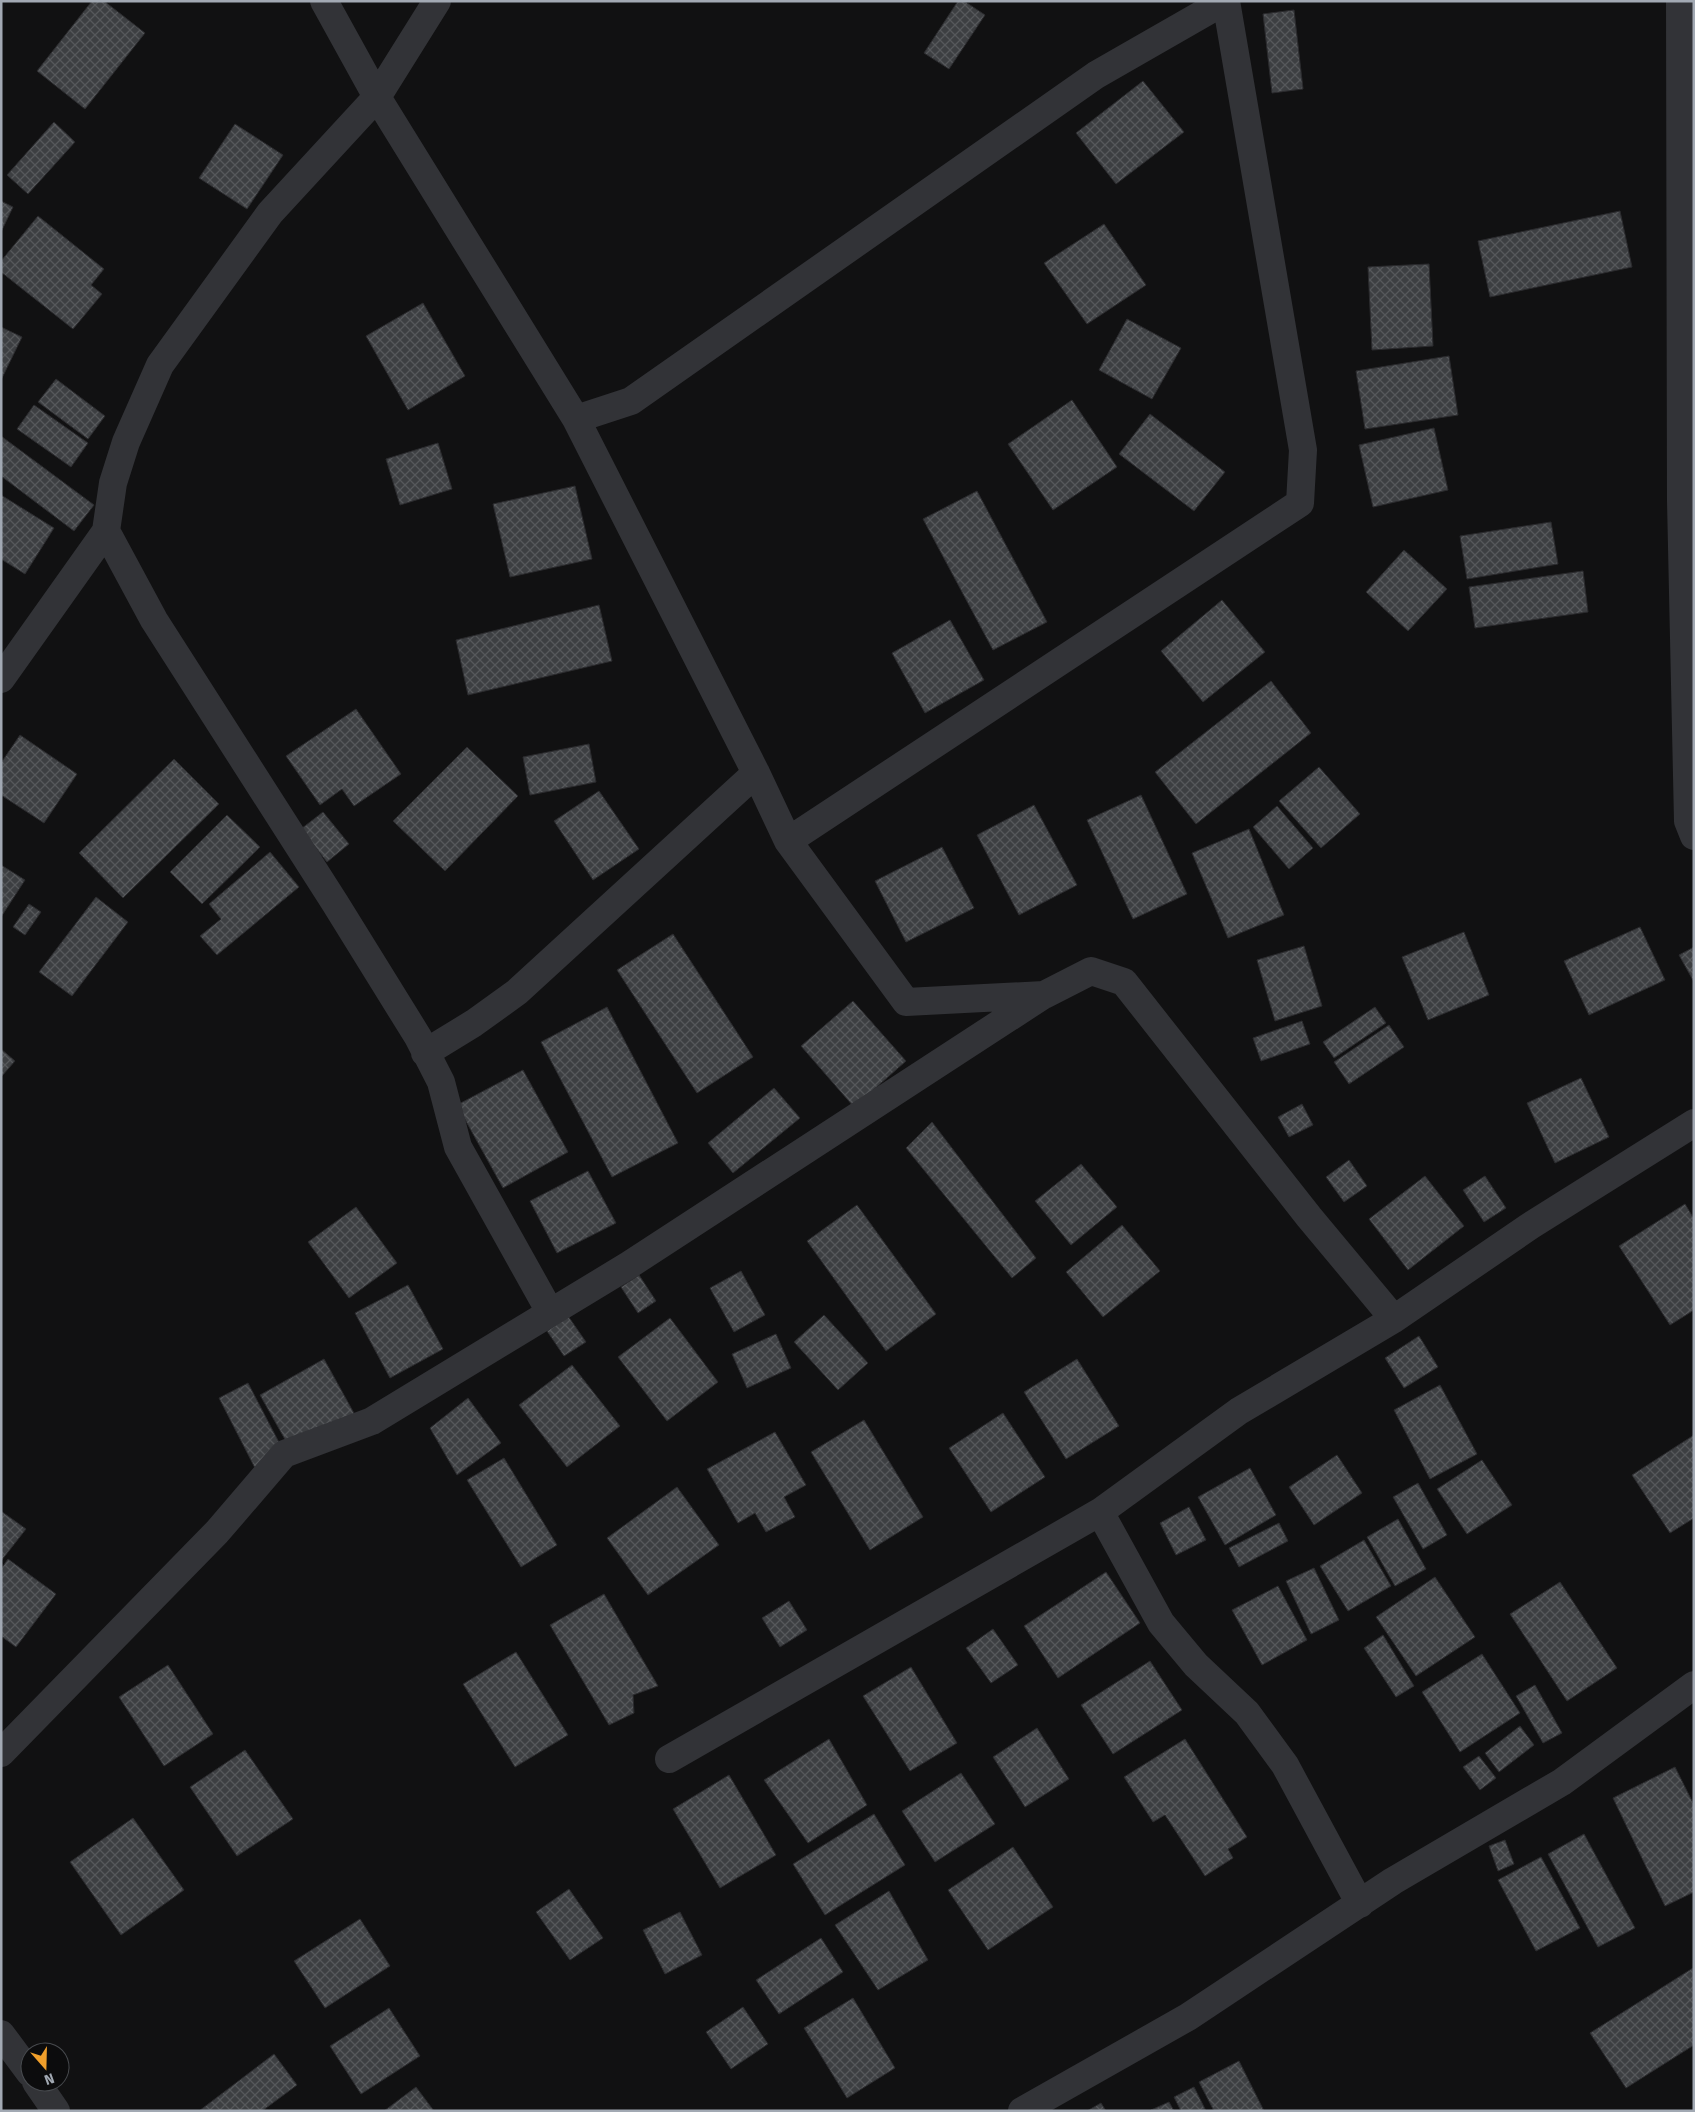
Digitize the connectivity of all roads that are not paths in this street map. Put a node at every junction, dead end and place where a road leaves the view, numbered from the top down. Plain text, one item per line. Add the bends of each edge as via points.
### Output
1 (324, 1) edge
2 (437, 1) edge
3 (1226, 1) edge
4 (1680, 1) edge
5 (377, 97) junction
6 (576, 419) junction
7 (106, 531) junction
8 (1, 679) edge
9 (756, 773) junction
10 (1694, 836) edge
11 (788, 841) junction
12 (1044, 995) junction
13 (425, 1053) junction
14 (1694, 1123) edge
15 (550, 1312) junction
16 (1394, 1319) junction
17 (1100, 1512) junction
18 (1694, 1685) edge
19 (1, 1753) edge
20 (669, 1759) dead end
21 (1360, 1904) junction
22 (1, 2034) edge
23 (20, 2060) edge
24 (43, 2092) edge
25 (56, 2111) edge
26 (1022, 2111) edge

1 - 5 street
2 - 5 street
3 - 6 street via 1096,75 631,401
3 - 11 street via 1303,450 1300,504
4 - 10 street via 1681,501 1688,821
5 - 6 street
5 - 7 street via 270,213 160,364 126,442
6 - 9 street
7 - 8 street
7 - 13 street via 154,620 340,911
9 - 11 street
9 - 13 street via 517,992
11 - 12 street via 906,1002
12 - 15 street via 629,1265
12 - 16 street via 1091,971 1124,982 1309,1217
13 - 15 street via 440,1082 458,1146
14 - 16 street via 1530,1226
15 - 19 street via 372,1422 284,1454 217,1532
16 - 17 street via 1239,1412
17 - 20 street
17 - 21 street via 1161,1623 1196,1665 1247,1713 1285,1765
18 - 21 street via 1562,1782 1393,1881
21 - 26 street via 1188,2017
22 - 23 street
24 - 25 street

